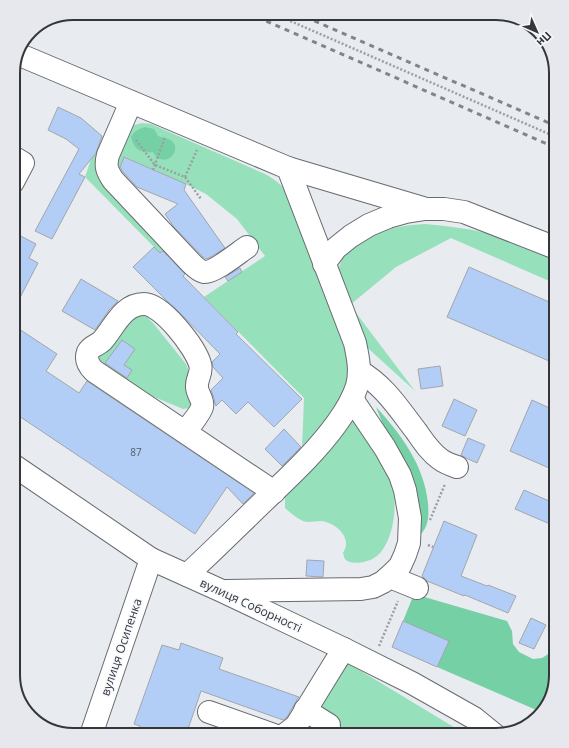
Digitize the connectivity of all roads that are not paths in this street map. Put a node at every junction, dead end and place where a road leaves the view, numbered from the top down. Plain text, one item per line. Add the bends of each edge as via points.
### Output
1 (23, 56) edge
2 (131, 102) junction
3 (288, 168) junction
4 (425, 209) junction
5 (549, 245) edge
6 (247, 247) dead end
7 (324, 264) junction
8 (360, 371) junction
9 (352, 399) junction
10 (185, 432) junction
11 (457, 467) dead end
12 (20, 470) edge
13 (274, 492) junction
14 (151, 559) junction
15 (187, 575) junction
16 (390, 577) junction
17 (222, 591) junction
18 (408, 592) road end
19 (344, 649) junction
20 (305, 710) junction
21 (209, 712) dead end
22 (329, 725) dead end
23 (93, 728) edge
24 (254, 728) edge
25 (293, 728) edge
26 (486, 728) edge

1 - 2 street
2 - 3 street
2 - 6 street via 108,155 106,164 113,180 191,263 203,272 218,267
3 - 4 street
3 - 7 street
4 - 5 street via 464,212
4 - 7 street via 388,217 369,225 336,248
7 - 8 street via 355,343
8 - 9 street
8 - 11 street via 377,383 391,398 440,460
9 - 13 street via 323,442
9 - 16 street via 385,448 405,490 410,518 409,543 400,566
10 - 10 street via 89,366 88,352 102,341 120,316 135,306 143,304 157,309 182,334 201,365 197,386 202,408
10 - 13 street
12 - 14 street, вулиця Соборності
13 - 15 street
14 - 15 street, вулиця Соборності
14 - 23 street, вулиця Осипенка
15 - 17 street, вулиця Соборності
16 - 17 street via 372,587 361,589
16 - 18 street
17 - 19 street, вулиця Соборності
19 - 20 street
19 - 26 street, вулиця Соборності via 412,683 474,718
20 - 22 street
20 - 25 street
21 - 24 street

